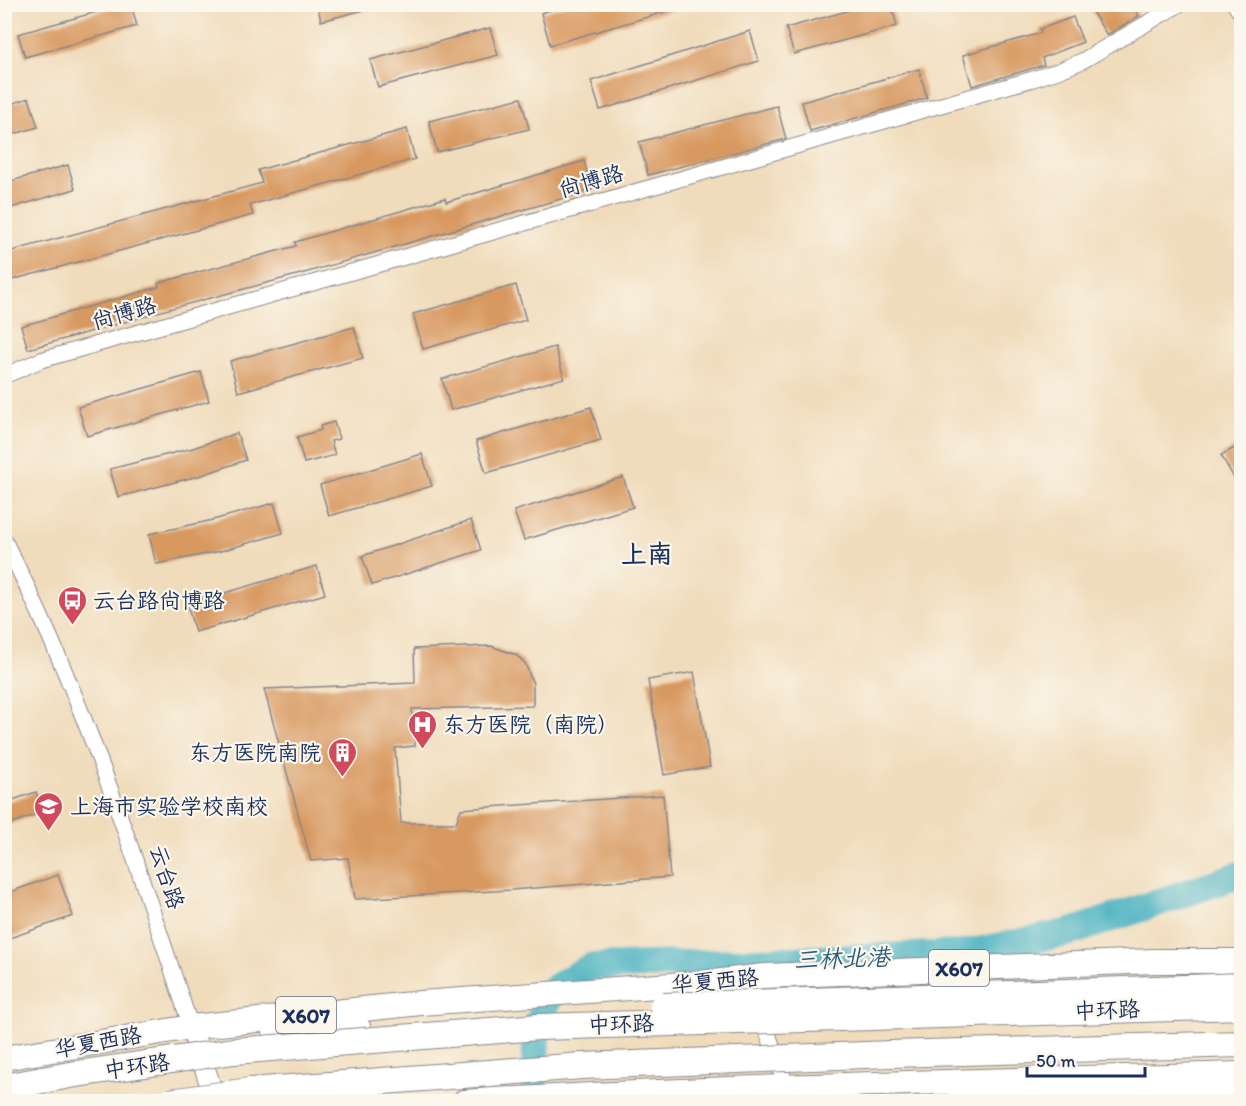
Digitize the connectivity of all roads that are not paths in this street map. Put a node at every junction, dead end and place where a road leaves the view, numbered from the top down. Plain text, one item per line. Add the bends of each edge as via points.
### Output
1 (1180, 4) edge
2 (4, 376) edge
3 (4, 540) edge
4 (1242, 961) edge
5 (1242, 986) edge
6 (1242, 999) edge
7 (1242, 1006) edge
8 (761, 1013) junction
9 (191, 1027) junction
10 (1242, 1044) edge
11 (234, 1051) junction
12 (4, 1058) edge
13 (1242, 1074) edge
14 (4, 1087) edge
15 (789, 1094) edge
16 (1242, 1094) edge
17 (170, 1101) edge
18 (216, 1101) edge
19 (464, 1101) edge
20 (959, 1101) edge

1 - 2 street, 尚博路 via 1082,61 1042,77 41,360
3 - 9 street, 云台路 via 50,634 87,726
4 - 9 main road, 华夏西路 / X607 via 764,976 421,1003
5 - 11 highway, bridge via 555,1011 396,1026
6 - 8 main road, 华夏西路
7 - 11 highway, 中环路, bridge via 539,1027
8 - 9 main road, 华夏西路 via 561,1017 311,1032
8 - 15 street
9 - 12 main road, 华夏西路 / X607
9 - 18 street, 云台路
10 - 17 highway, 中环路, bridge via 582,1066 250,1091
11 - 14 highway, 中环路, bridge
13 - 15 main road
15 - 19 main road via 601,1094
16 - 20 highway

